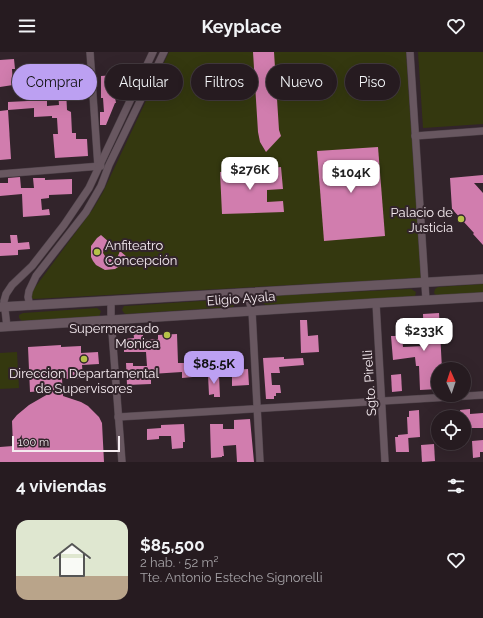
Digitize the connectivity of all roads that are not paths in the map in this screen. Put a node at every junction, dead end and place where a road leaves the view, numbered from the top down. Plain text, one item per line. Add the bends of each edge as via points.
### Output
1 (90, 52) edge
2 (153, 52) edge
3 (164, 52) edge
4 (410, 52) edge
5 (483, 131) edge
6 (415, 136) junction
7 (109, 166) junction
8 (98, 167) junction
9 (0, 174) edge
10 (483, 280) edge
11 (424, 283) junction
12 (247, 293) junction
13 (483, 297) edge
14 (426, 300) junction
15 (111, 301) junction
16 (376, 302) junction
17 (30, 306) junction
18 (3, 307) edge
19 (252, 311) junction
20 (111, 319) junction
21 (3, 327) edge
22 (483, 395) edge
23 (383, 401) junction
24 (258, 409) junction
25 (118, 417) junction
26 (122, 462) edge
27 (260, 462) edge
28 (385, 462) edge

1 - 8 street
2 - 8 street
3 - 7 street
4 - 6 street
5 - 6 street
6 - 11 street
7 - 8 street
7 - 17 street via 86,212 36,276 29,291
8 - 9 street
8 - 18 street via 89,188 64,225 32,266 12,285
10 - 11 street, Eligio Ayala
11 - 12 street, Eligio Ayala
11 - 14 street
12 - 15 street, Eligio Ayala
12 - 19 street
13 - 14 street, Eligio Ayala
14 - 16 street, Eligio Ayala
15 - 17 street, Eligio Ayala
15 - 20 street
16 - 19 street, Eligio Ayala
16 - 23 street, Sgto. Pirelli
17 - 18 street, Eligio Ayala
18 - 21 street
19 - 20 street, Eligio Ayala
19 - 24 street
20 - 21 street, Eligio Ayala
20 - 25 street
22 - 23 street
23 - 24 street
23 - 28 street, Sgto. Pirelli
24 - 25 street
24 - 27 street
25 - 26 street

